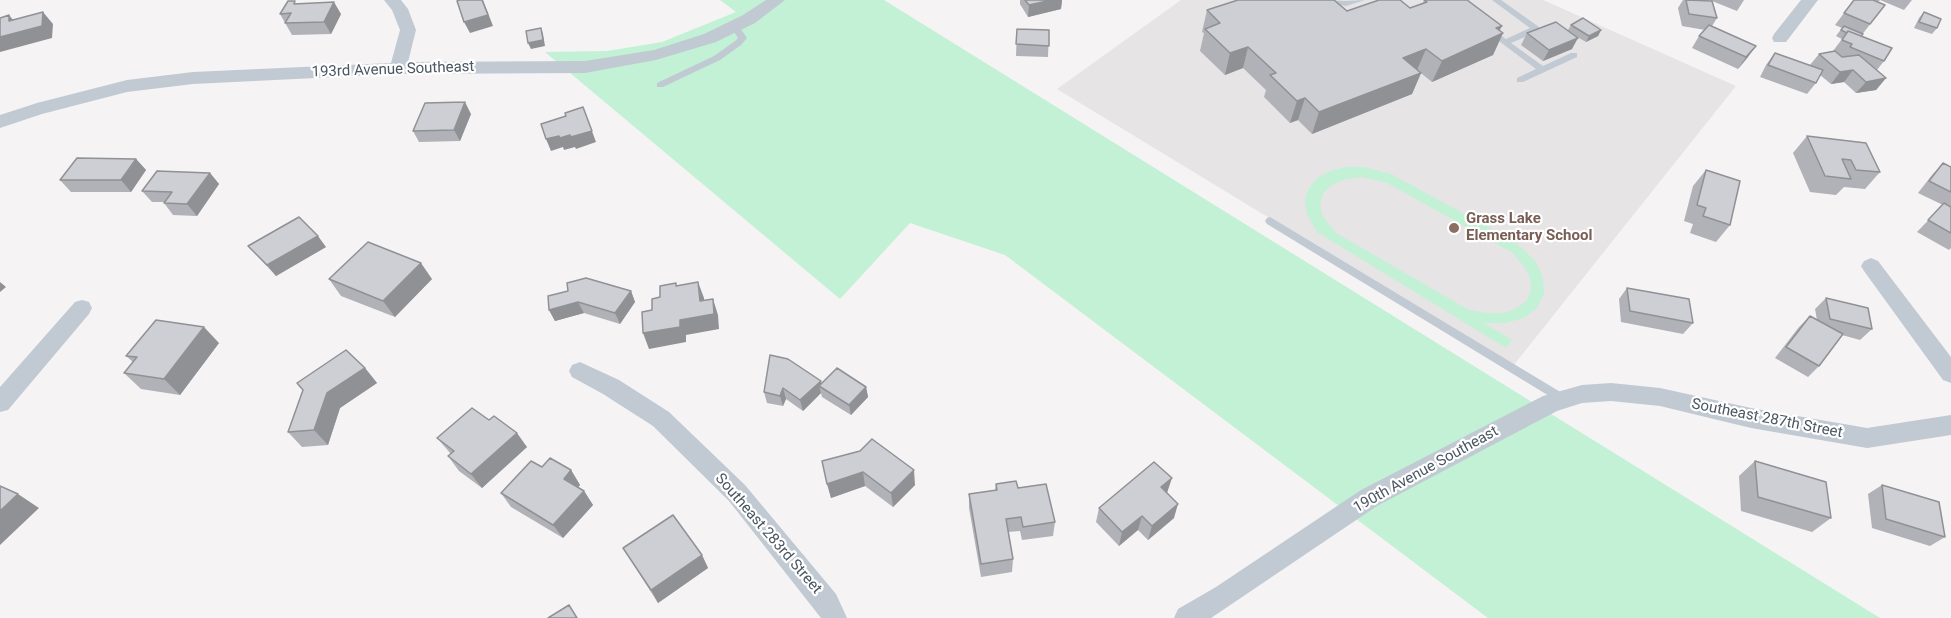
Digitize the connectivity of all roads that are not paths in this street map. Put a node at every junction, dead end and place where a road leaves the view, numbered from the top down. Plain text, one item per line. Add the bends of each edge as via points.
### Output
1 (392, 0) edge
2 (777, 0) edge
3 (1321, 0) edge
4 (1360, 0) edge
5 (1496, 0) edge
6 (1810, 0) edge
7 (735, 27) junction
8 (1485, 28) edge
9 (1780, 38) dead end
10 (1504, 42) junction
11 (1574, 55) dead end
12 (398, 68) junction
13 (1542, 70) junction
14 (1520, 80) dead end
15 (660, 85) dead end
16 (0, 122) edge
17 (1270, 221) dead end
18 (1871, 266) dead end
19 (82, 308) dead end
20 (580, 370) dead end
21 (1951, 374) edge
22 (1573, 397) junction
23 (0, 403) edge
24 (1951, 425) edge
25 (834, 618) edge
26 (1187, 618) edge

1 - 12 street via 408,30
2 - 7 street, 193rd Avenue Southeast
3 - 4 lane via 1346,4
5 - 10 lane via 1536,29
6 - 9 street
7 - 12 street, 193rd Avenue Southeast via 656,55 585,67
7 - 15 lane via 743,38 738,44
8 - 10 lane
10 - 13 lane
11 - 13 lane
12 - 16 street, 193rd Avenue Southeast via 193,78 127,86
13 - 14 lane
17 - 22 lane
18 - 21 street
19 - 23 street
20 - 25 street, Southeast 283rd Street via 661,419 678,435 737,493 827,603
22 - 24 street, Southeast 287th Street via 1611,392 1660,398 1867,438
22 - 26 street, 190th Avenue Southeast via 1551,403 1369,498

